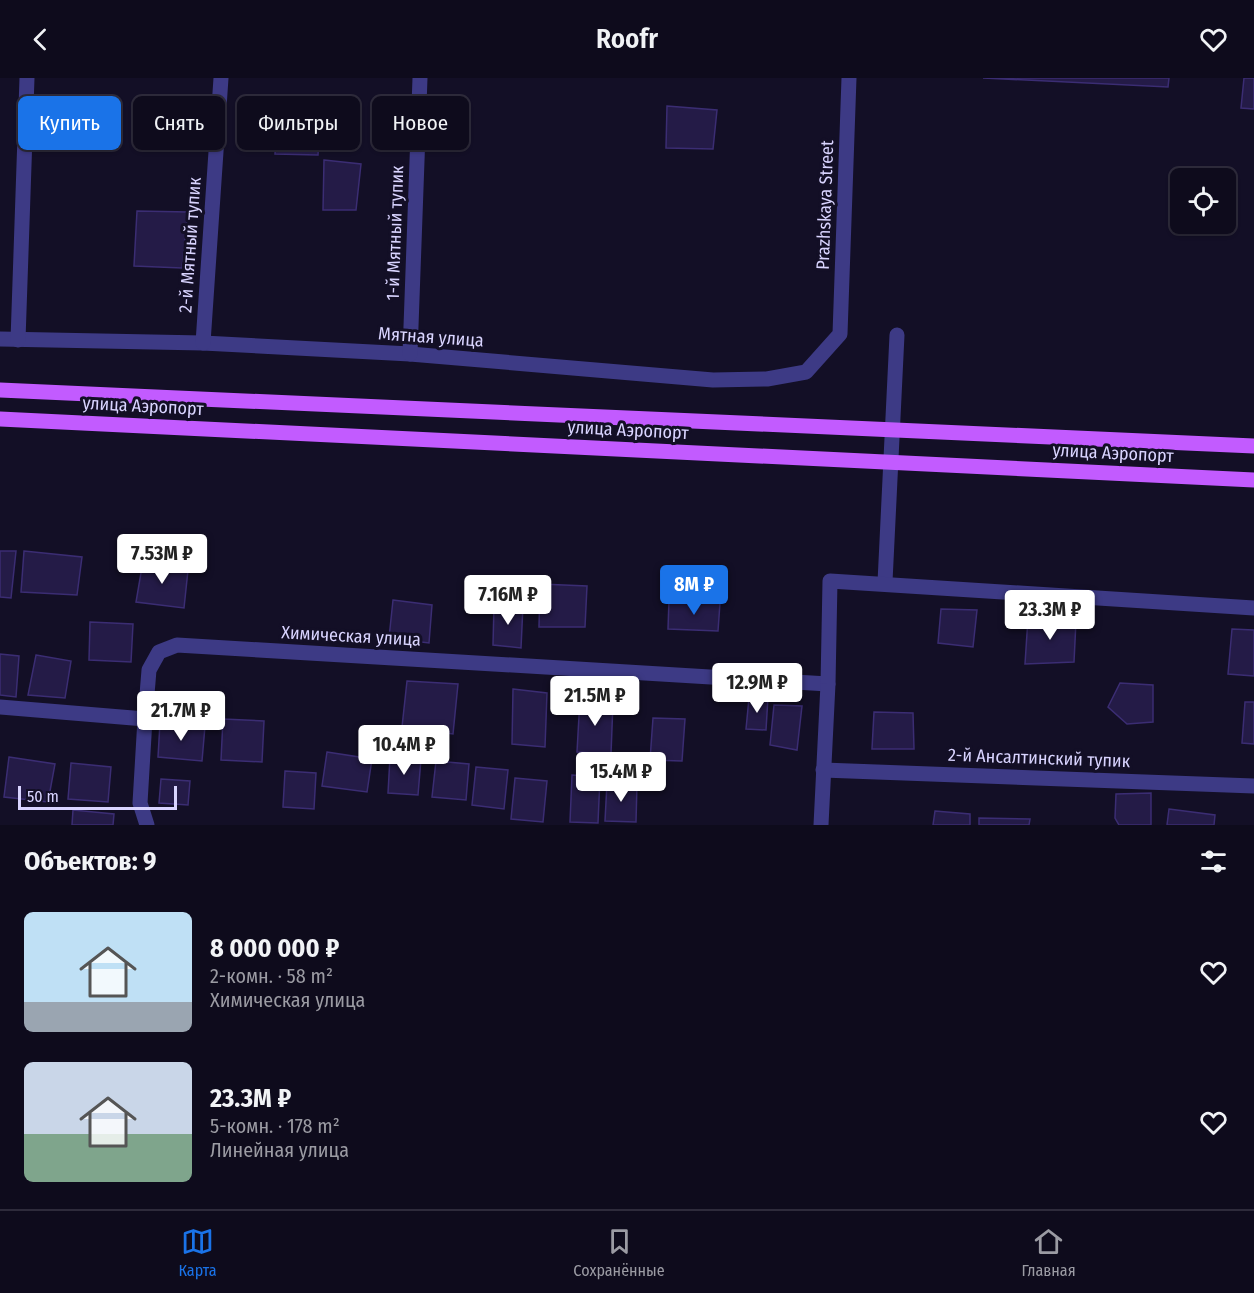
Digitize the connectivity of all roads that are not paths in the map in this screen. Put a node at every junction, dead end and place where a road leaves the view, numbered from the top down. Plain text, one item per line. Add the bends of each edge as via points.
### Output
1 (27, 78) edge
2 (221, 78) edge
3 (420, 78) edge
4 (849, 78) edge
5 (840, 334) joint
6 (897, 335) dead end
7 (0, 339) edge
8 (18, 340) junction
9 (203, 343) junction
10 (410, 354) junction
11 (0, 390) edge
12 (0, 419) edge
13 (1254, 446) edge
14 (1254, 480) edge
15 (885, 582) dead end
16 (1254, 608) edge
17 (828, 684) junction
18 (0, 707) edge
19 (145, 719) junction
20 (823, 770) junction
21 (1254, 786) edge
22 (147, 825) edge
23 (821, 825) edge

1 - 8 street
2 - 9 street, 2-й Мятный тупик
3 - 10 street, 1-й Мятный тупик
4 - 5 street, Prazhskaya Street
5 - 10 street, Мятная улица via 806,372 767,379 713,380
6 - 15 street
7 - 8 street, Мятная улица
8 - 9 street, Мятная улица
9 - 10 street, Мятная улица
11 - 13 main road, улица Аэропорт
12 - 14 main road, улица Аэропорт
16 - 17 street via 830,581
17 - 19 street, Химическая улица via 177,645 159,652 149,670
17 - 20 street
18 - 19 street
19 - 22 street, Химическая улица via 140,803
20 - 21 street, 2-й Ансалтинский тупик
20 - 23 street

